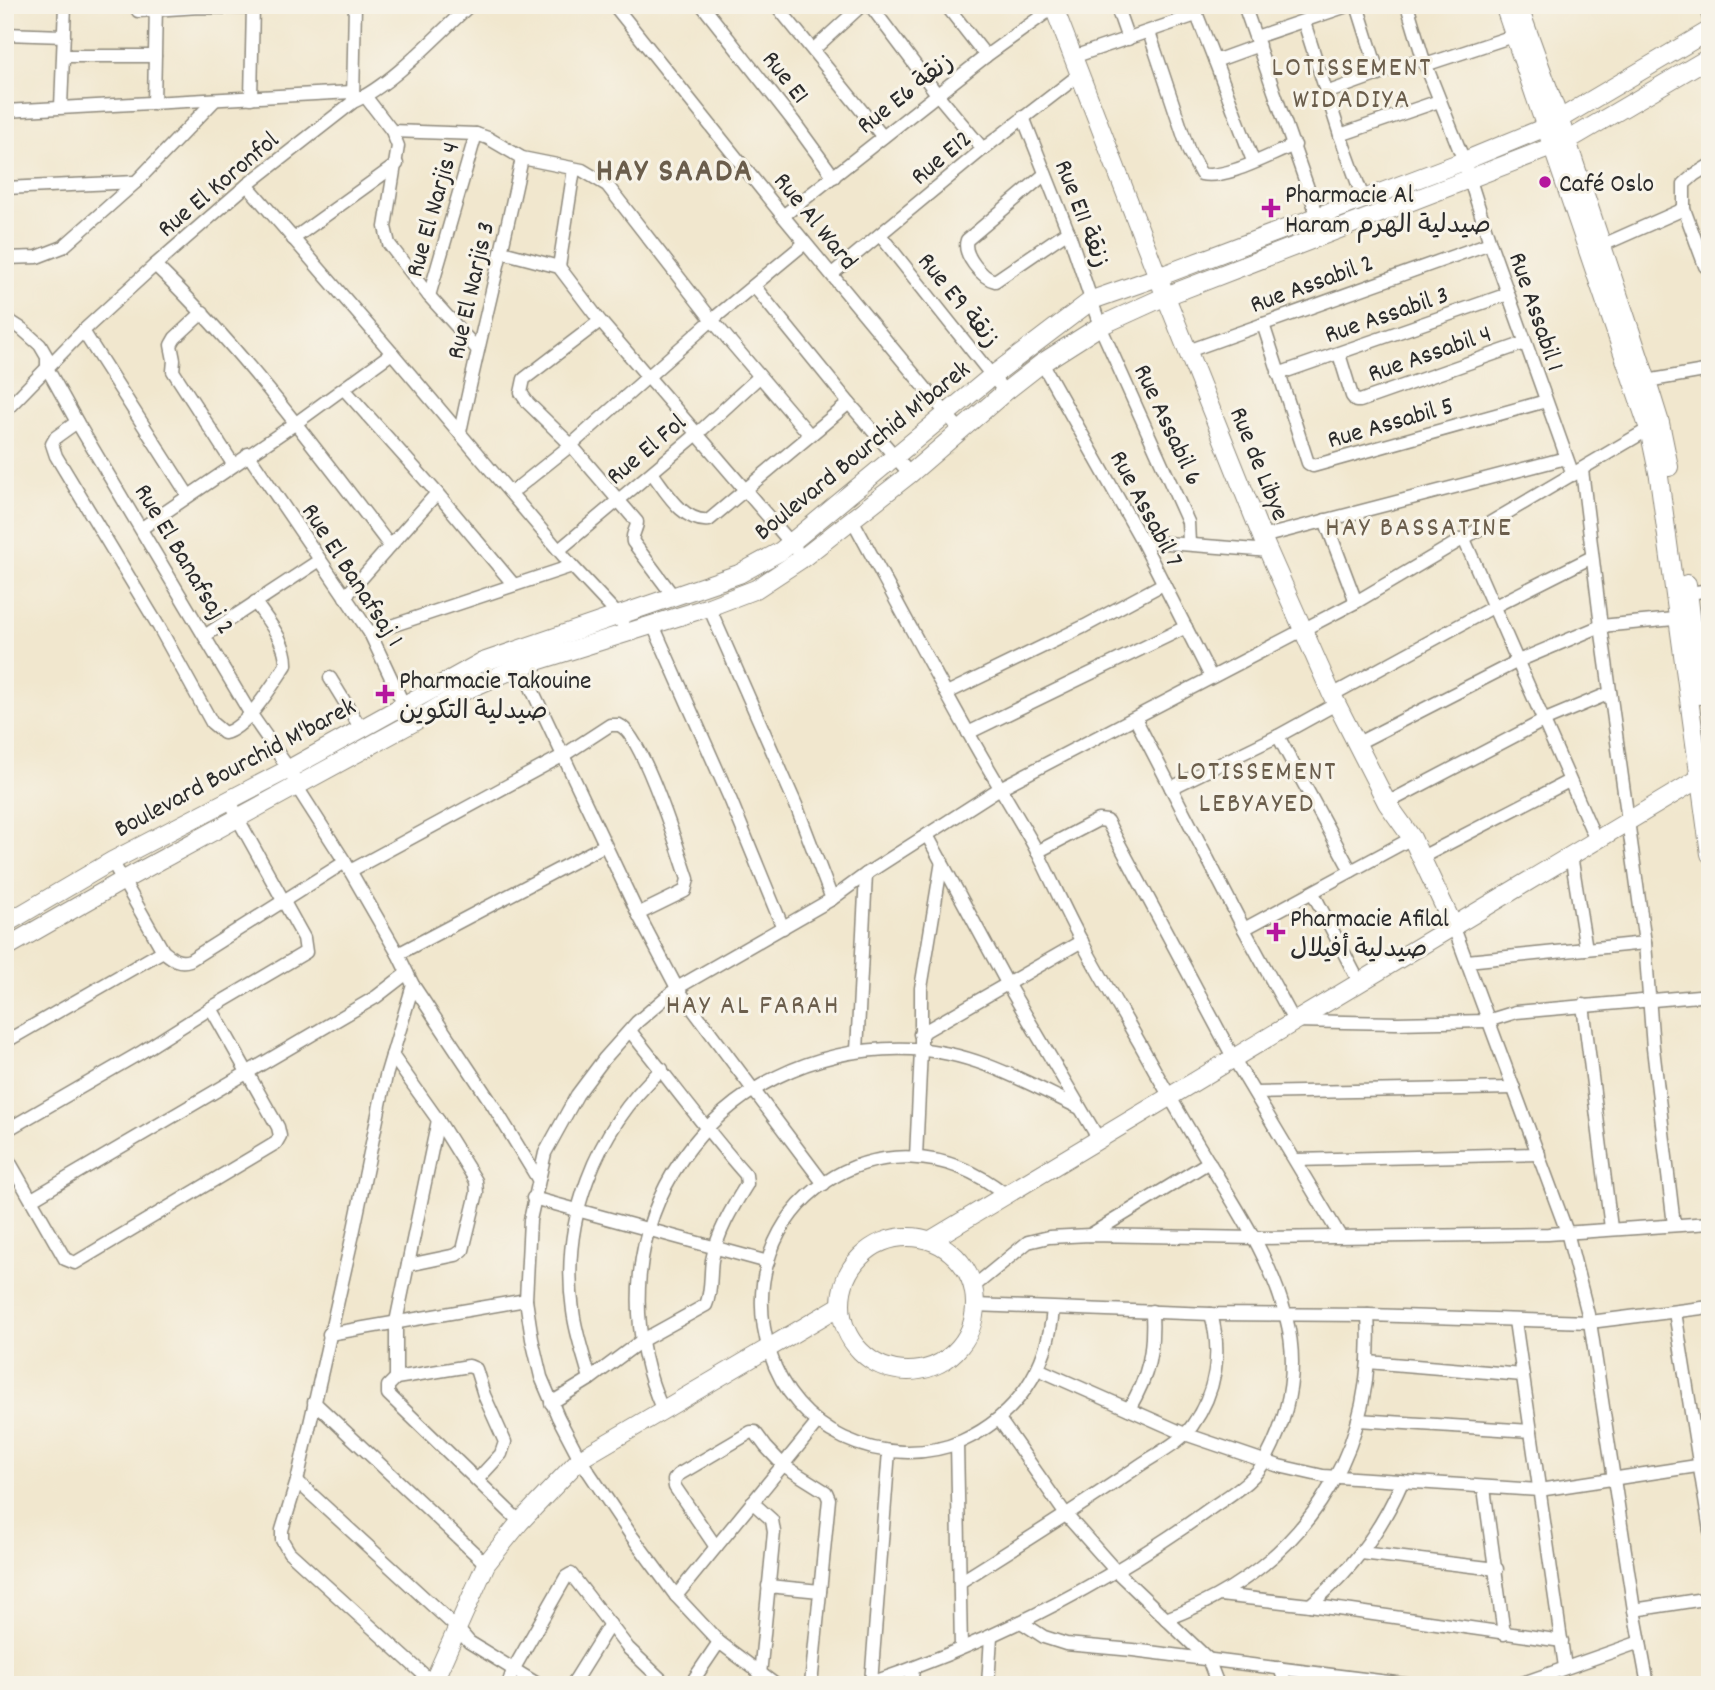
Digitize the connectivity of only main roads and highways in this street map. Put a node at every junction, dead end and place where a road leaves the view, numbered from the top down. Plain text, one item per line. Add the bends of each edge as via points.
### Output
1 (1504, 5) edge
2 (1518, 5) edge
3 (1054, 6) edge
4 (1710, 30) edge
5 (1710, 57) edge
6 (1552, 123) junction
7 (1560, 143) junction
8 (1158, 277) junction
9 (1166, 296) junction
10 (1685, 617) junction
11 (517, 658) junction
12 (1710, 761) edge
13 (1705, 775) edge
14 (1707, 814) edge
15 (1710, 854) edge
16 (5, 924) edge
17 (1453, 925) junction
18 (5, 948) edge
19 (931, 1240) junction
20 (840, 1306) junction
21 (432, 1684) edge

1 - 6 main road
2 - 6 main road
3 - 8 main road, Rue de Libye
4 - 6 main road, Boulevard Bourchid M'barek
5 - 7 main road, Boulevard Bourchid M'barek
6 - 7 main road
6 - 8 main road, Boulevard Bourchid M'barek
7 - 9 main road, Boulevard Bourchid M'barek
7 - 10 main road via 1655,426
8 - 9 main road, Rue de Libye
8 - 11 main road, Boulevard Bourchid M'barek via 1092,300 992,376 771,559 617,614
9 - 11 main road, Boulevard Bourchid M'barek via 1100,326 1042,363 910,474 756,589 653,625
9 - 17 main road, Rue de Libye via 1334,699 1387,803 1412,838
10 - 12 main road
10 - 13 main road
11 - 16 main road, Boulevard Bourchid M'barek via 480,663 112,861
11 - 18 main road, Boulevard Bourchid M'barek via 412,723
13 - 14 main road
13 - 17 main road
14 - 15 main road
17 - 19 main road
19 - 20 main road via 896,1238 865,1252 845,1279
19 - 20 main road via 959,1261 972,1287 975,1305 967,1335 954,1354 927,1369 904,1372 882,1367 857,1349 845,1329
20 - 21 main road via 580,1459 486,1564

